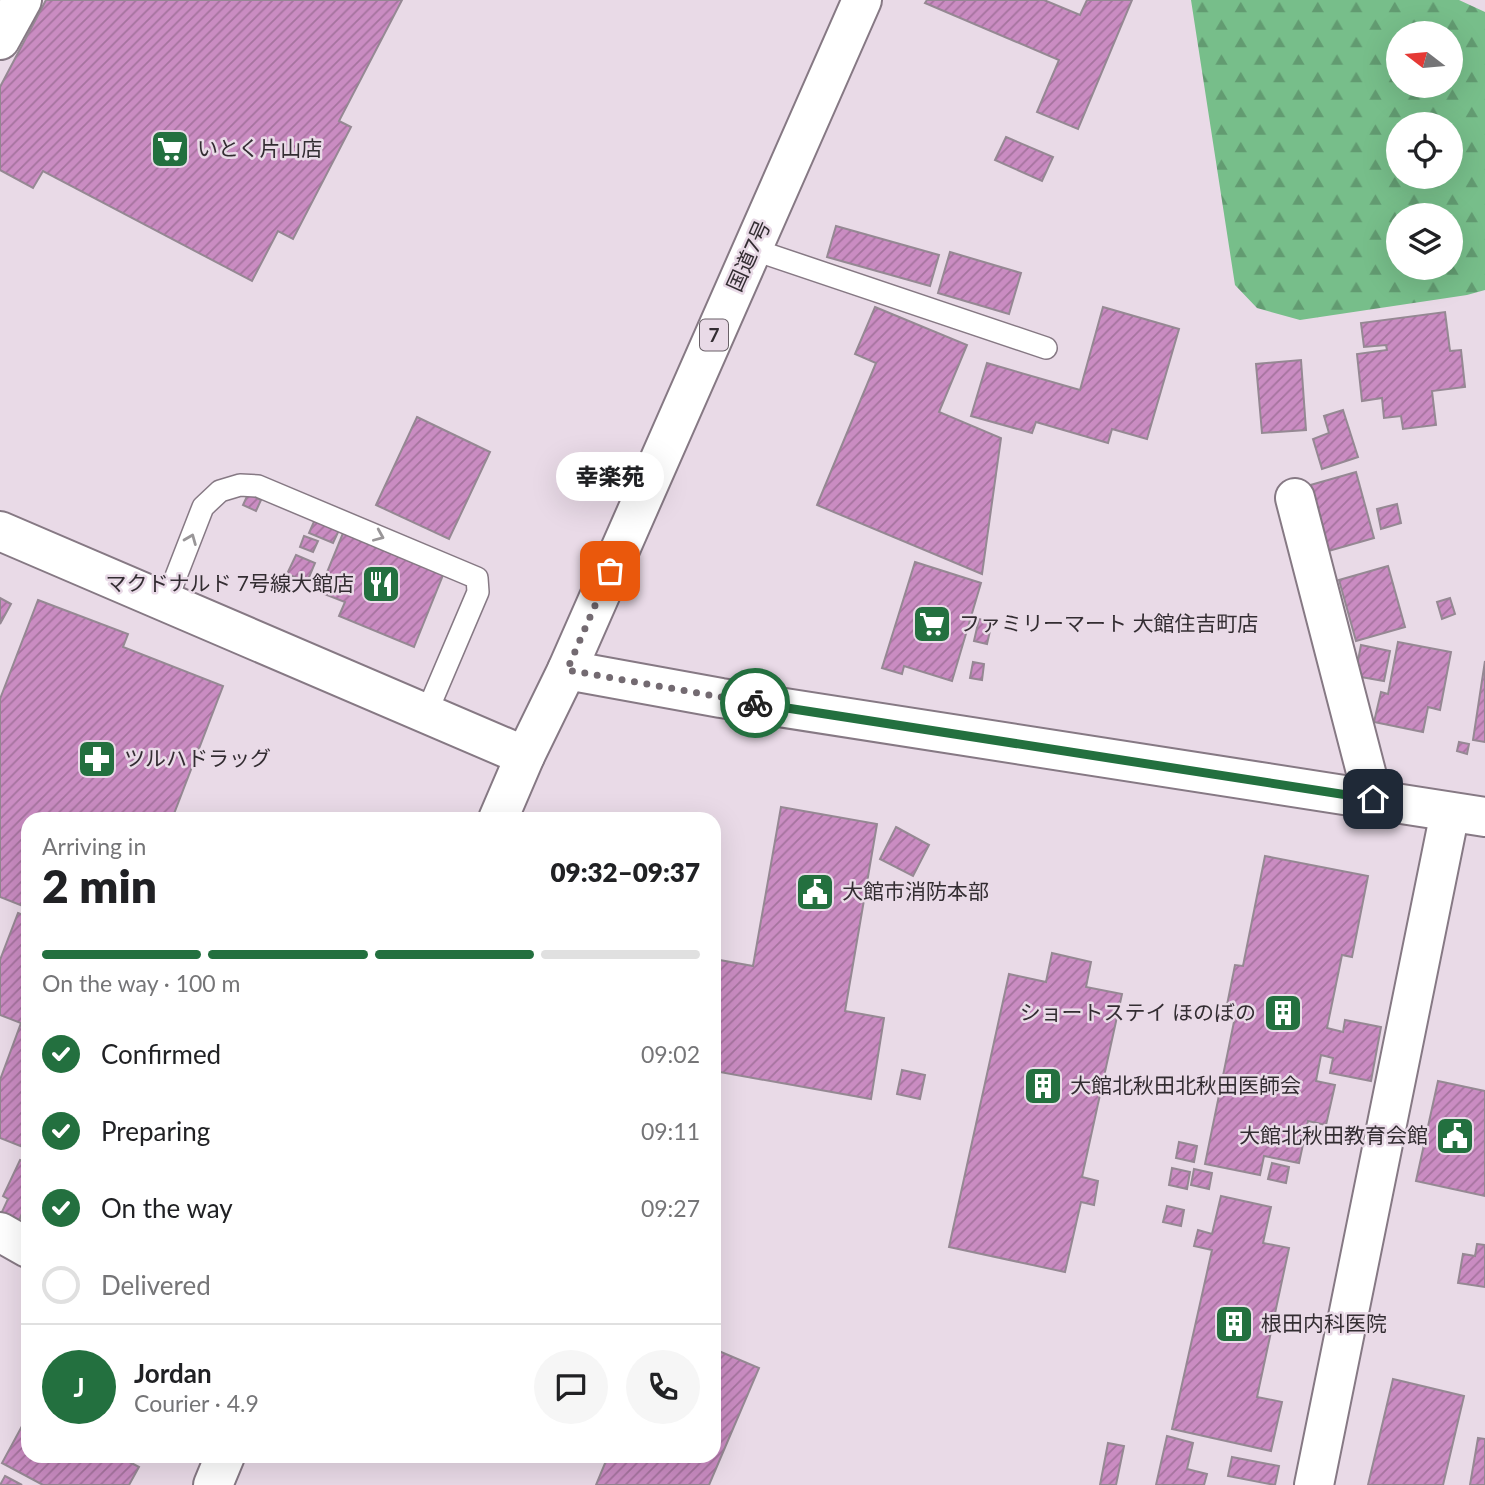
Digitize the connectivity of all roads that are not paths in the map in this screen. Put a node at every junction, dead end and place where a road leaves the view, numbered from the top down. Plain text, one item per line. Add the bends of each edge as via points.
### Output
1 (22, 0) edge
2 (862, 0) edge
3 (0, 40) edge
4 (752, 249) junction
5 (1046, 348) dead end
6 (1295, 498) dead end
7 (0, 531) edge
8 (166, 602) junction
9 (567, 670) junction
10 (426, 714) junction
11 (525, 756) junction
12 (1373, 799) junction
13 (501, 812) edge
14 (1468, 814) edge
15 (0, 1232) edge
16 (21, 1244) edge
17 (222, 1463) edge
18 (213, 1485) edge
19 (1314, 1485) edge

1 - 3 main road
2 - 4 main road, 国道7号 / 7
4 - 5 lane
4 - 9 main road, 国道7号 / 7
6 - 12 main road
7 - 8 main road
8 - 10 main road
8 -> 10 lane via 203,507 220,491 240,485 258,486 477,578 478,592
9 - 11 main road, 国道7号 / 7
9 - 12 main road
10 - 11 main road
11 - 13 main road, 国道7号 / 7
12 - 14 main road
14 - 19 main road
15 - 16 main road
17 - 18 main road

